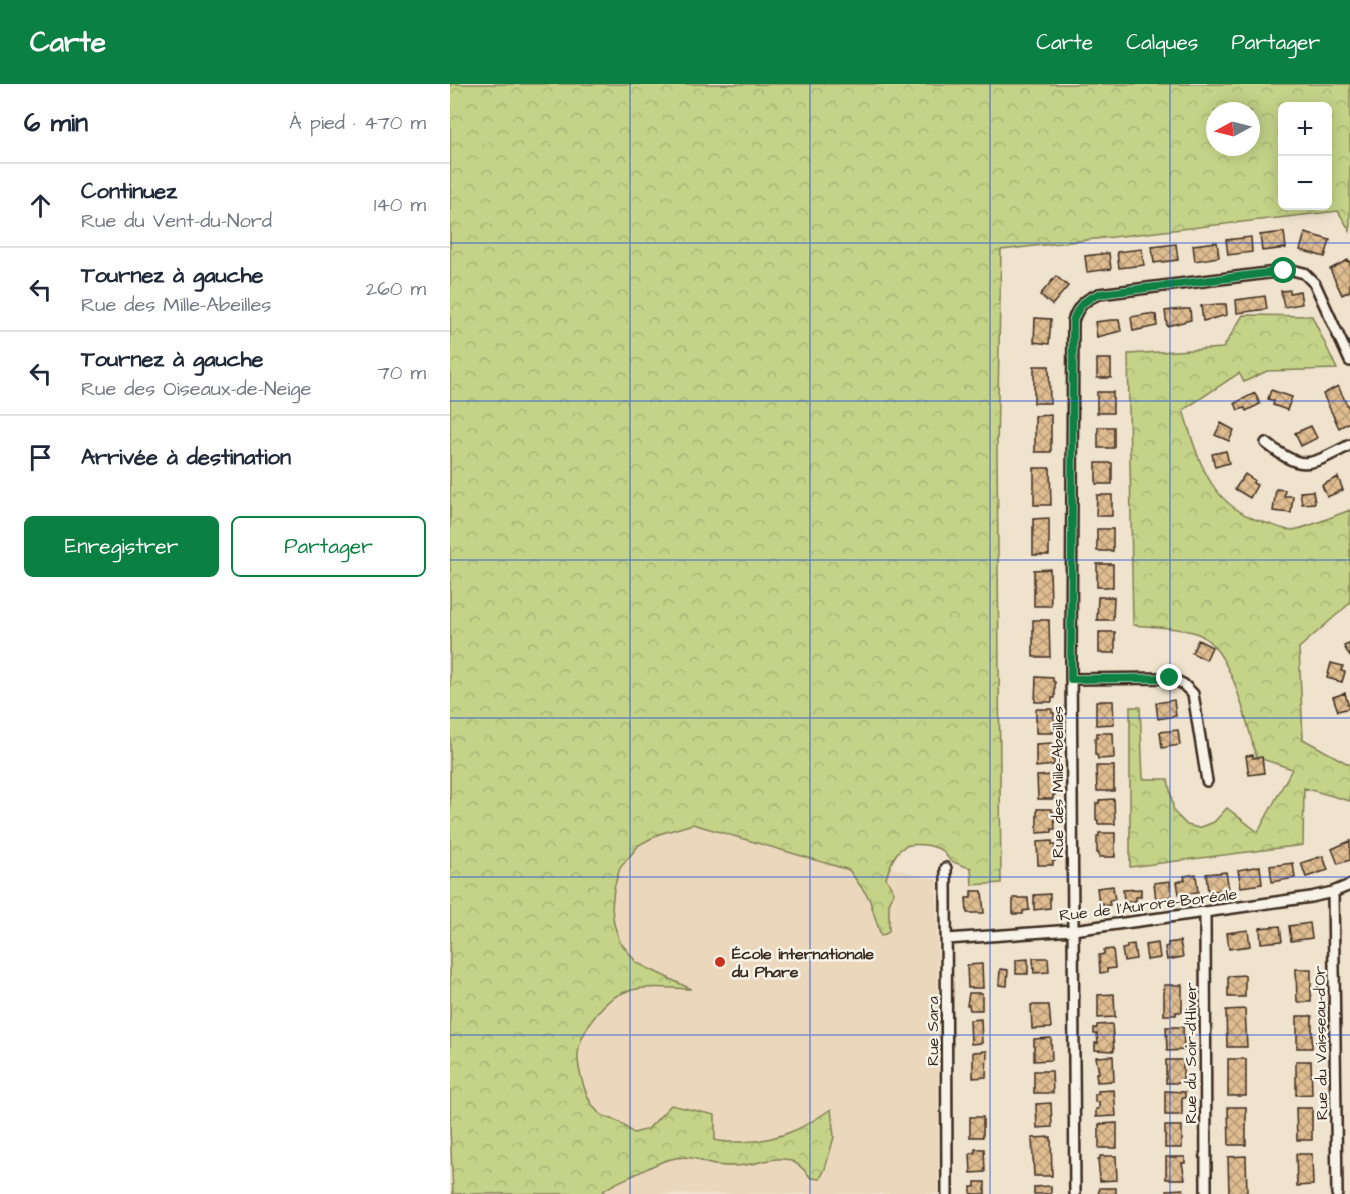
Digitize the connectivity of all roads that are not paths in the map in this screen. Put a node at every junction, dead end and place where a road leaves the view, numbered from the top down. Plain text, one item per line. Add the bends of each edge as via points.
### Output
1 (1350, 361) edge
2 (1266, 443) dead end
3 (1350, 445) edge
4 (1071, 679) junction
5 (1207, 781) dead end
6 (946, 868) dead end
7 (1350, 885) edge
8 (1333, 892) junction
9 (1205, 912) junction
10 (1073, 930) junction
11 (947, 939) junction
12 (947, 1194) edge
13 (1076, 1194) edge
14 (1206, 1194) edge
15 (1337, 1194) edge

1 - 4 street, Rue des Mille-Abeilles via 1315,284 1299,271 1099,294 1083,302 1071,332
2 - 3 street via 1301,463 1319,460
4 - 5 street via 1170,678 1183,684 1193,694
4 - 10 street, Rue des Mille-Abeilles
6 - 11 street, Rue Sara
7 - 8 street, Rue de l'Aurore-Boréale
8 - 9 street, Rue de l'Aurore-Boréale
8 - 15 street, Rue du Vaisseau-d'Or
9 - 10 street, Rue de l'Aurore-Boréale
9 - 14 street, Rue du Soir-d'Hiver
10 - 11 street, Rue de l'Aurore-Boréale
10 - 13 street, Rue des Mille-Abeilles
11 - 12 street, Rue Sara

